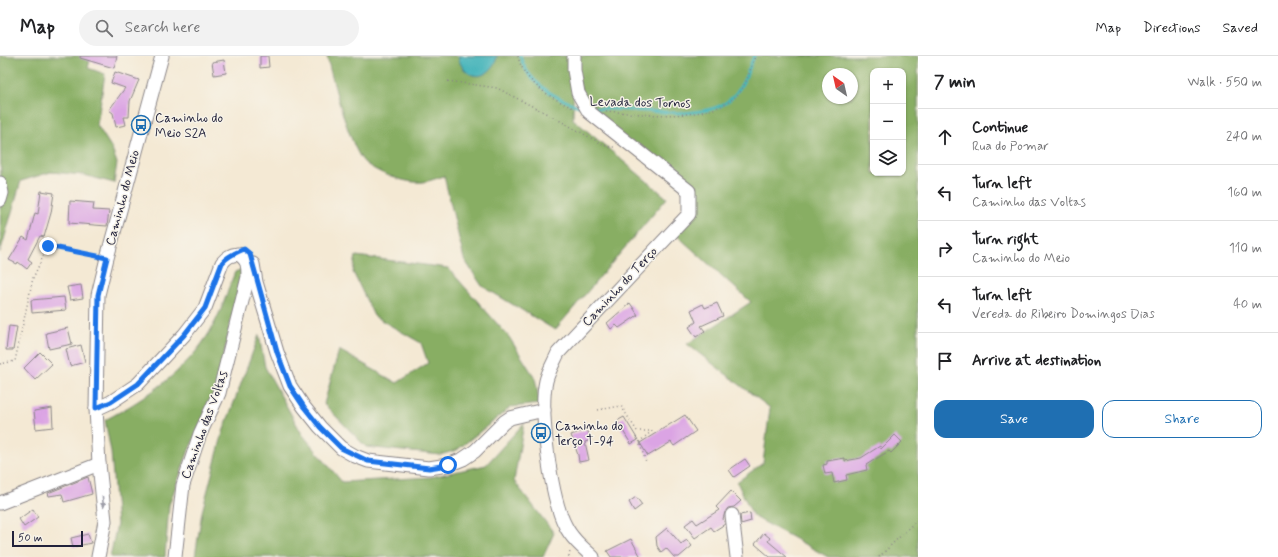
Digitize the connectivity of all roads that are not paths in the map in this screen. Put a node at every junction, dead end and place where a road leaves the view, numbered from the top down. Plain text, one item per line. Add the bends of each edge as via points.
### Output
1 (162, 56) edge
2 (574, 56) edge
3 (0, 183) edge
4 (0, 200) edge
5 (238, 254) junction
6 (96, 408) junction
7 (544, 410) junction
8 (99, 464) junction
9 (0, 503) edge
10 (732, 515) dead end
11 (98, 557) edge
12 (175, 557) edge
13 (593, 557) edge
14 (737, 557) edge

1 - 6 street, Caminho do Meio via 98,295
2 - 7 street, Caminho do Terço via 578,93 589,112 689,192 689,214 558,353 546,381
3 - 4 street
5 - 6 street via 227,257 222,263 205,308 164,357 128,393
5 - 7 street via 244,249 250,254 277,352 290,386 320,427 341,448 355,456 368,461 429,468 448,465 463,460 475,451 510,418
5 - 12 street, Caminho das Voltas via 246,261 248,277 219,393 200,434 183,485
6 - 8 street, Caminho do Meio
7 - 13 street, Caminho do Terço via 553,487 560,515 574,538
8 - 9 street
8 -> 11 street, Caminho do Meio via 105,521
10 - 14 street

